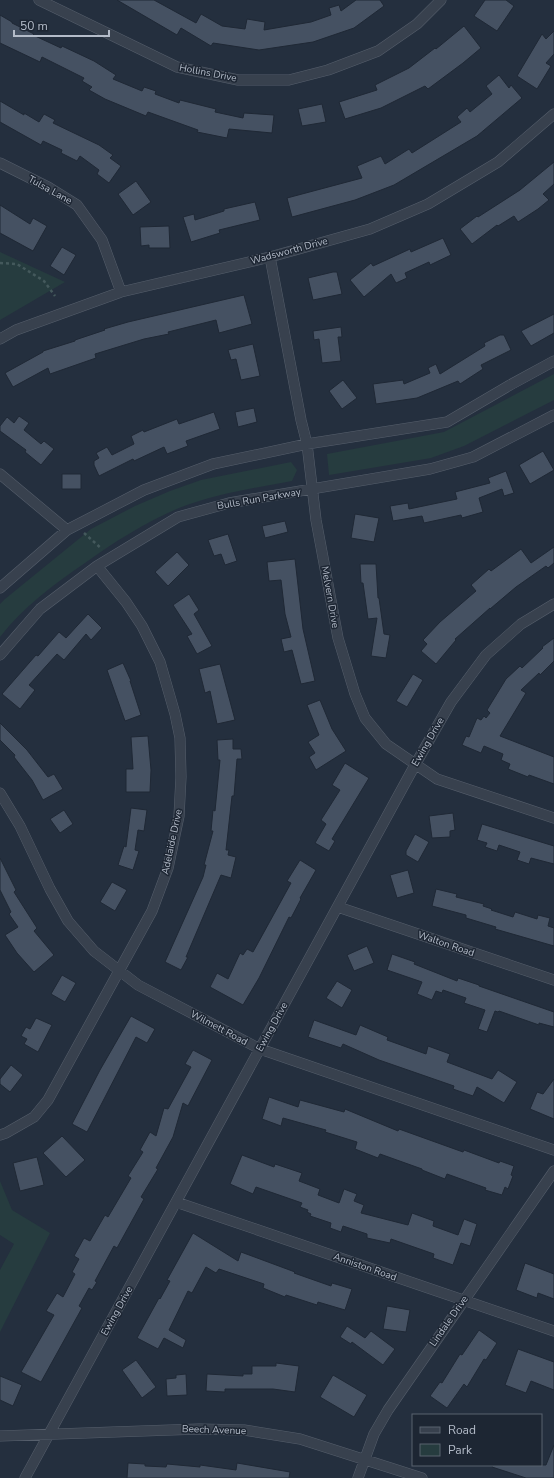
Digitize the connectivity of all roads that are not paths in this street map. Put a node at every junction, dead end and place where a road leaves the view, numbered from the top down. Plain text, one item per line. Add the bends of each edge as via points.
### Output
1 (39, 0) edge
2 (441, 0) edge
3 (554, 114) edge
4 (0, 163) edge
5 (270, 257) junction
6 (121, 292) junction
7 (0, 339) edge
8 (554, 361) edge
9 (554, 415) edge
10 (307, 444) junction
11 (0, 474) edge
12 (313, 489) junction
13 (68, 530) junction
14 (97, 566) junction
15 (0, 588) edge
16 (554, 604) edge
17 (0, 655) edge
18 (415, 765) junction
19 (0, 793) edge
20 (554, 818) edge
21 (338, 907) junction
22 (118, 971) junction
23 (554, 980) edge
24 (260, 1049) junction
25 (0, 1135) edge
26 (554, 1150) edge
27 (554, 1171) edge
28 (176, 1202) junction
29 (464, 1300) junction
30 (554, 1331) edge
31 (50, 1433) junction
32 (0, 1436) edge
33 (365, 1459) junction
34 (25, 1478) edge
35 (358, 1478) edge
36 (422, 1478) edge

1 - 2 street, Hollins Drive via 177,67 238,80 289,80 328,70 378,51 417,24
3 - 5 street, Wadsworth Drive via 498,162 428,204 370,229
4 - 6 street, Tulsa Lane via 77,204 102,240
5 - 6 street, Wadsworth Drive
5 - 10 street, Melvern Drive via 300,420
6 - 7 street, Wadsworth Drive via 16,330
8 - 10 street via 448,422
9 - 12 street, Bulls Run Parkway via 473,457 430,469
10 - 12 street, Melvern Drive
10 - 13 street via 213,464 144,490
11 - 13 street
12 - 14 street, Bulls Run Parkway via 229,503 178,517
12 - 18 street, Melvern Drive via 316,520 338,638 355,694 365,718 386,744
13 - 15 street
14 - 17 street, Bulls Run Parkway via 40,609
14 - 22 street, Adelaide Drive via 142,626 157,656 180,738 179,816 168,868 152,911
16 - 18 street, Ewing Drive via 521,624 486,655 451,702
18 - 20 street, Melvern Drive via 437,779
18 - 21 street, Ewing Drive
19 - 22 street, Wilmett Road via 20,826 68,921 94,951
21 - 23 street, Walton Road
21 - 24 street, Ewing Drive
22 - 24 street, Wilmett Road via 138,985
22 - 25 street, Adelaide Drive via 48,1100 34,1117
24 - 26 street, Wilmett Road
24 - 28 street, Ewing Drive
27 - 29 street, Lindale Drive
28 - 29 street, Anniston Road
28 - 31 street, Ewing Drive
29 - 30 street, Anniston Road
29 - 33 street, Lindale Drive via 388,1410 374,1434
31 - 32 street, Beech Avenue
31 - 33 street, Beech Avenue via 244,1430 300,1439
31 - 34 street, Ewing Drive
33 - 35 street, Lindale Drive
33 - 36 street, Beech Avenue

